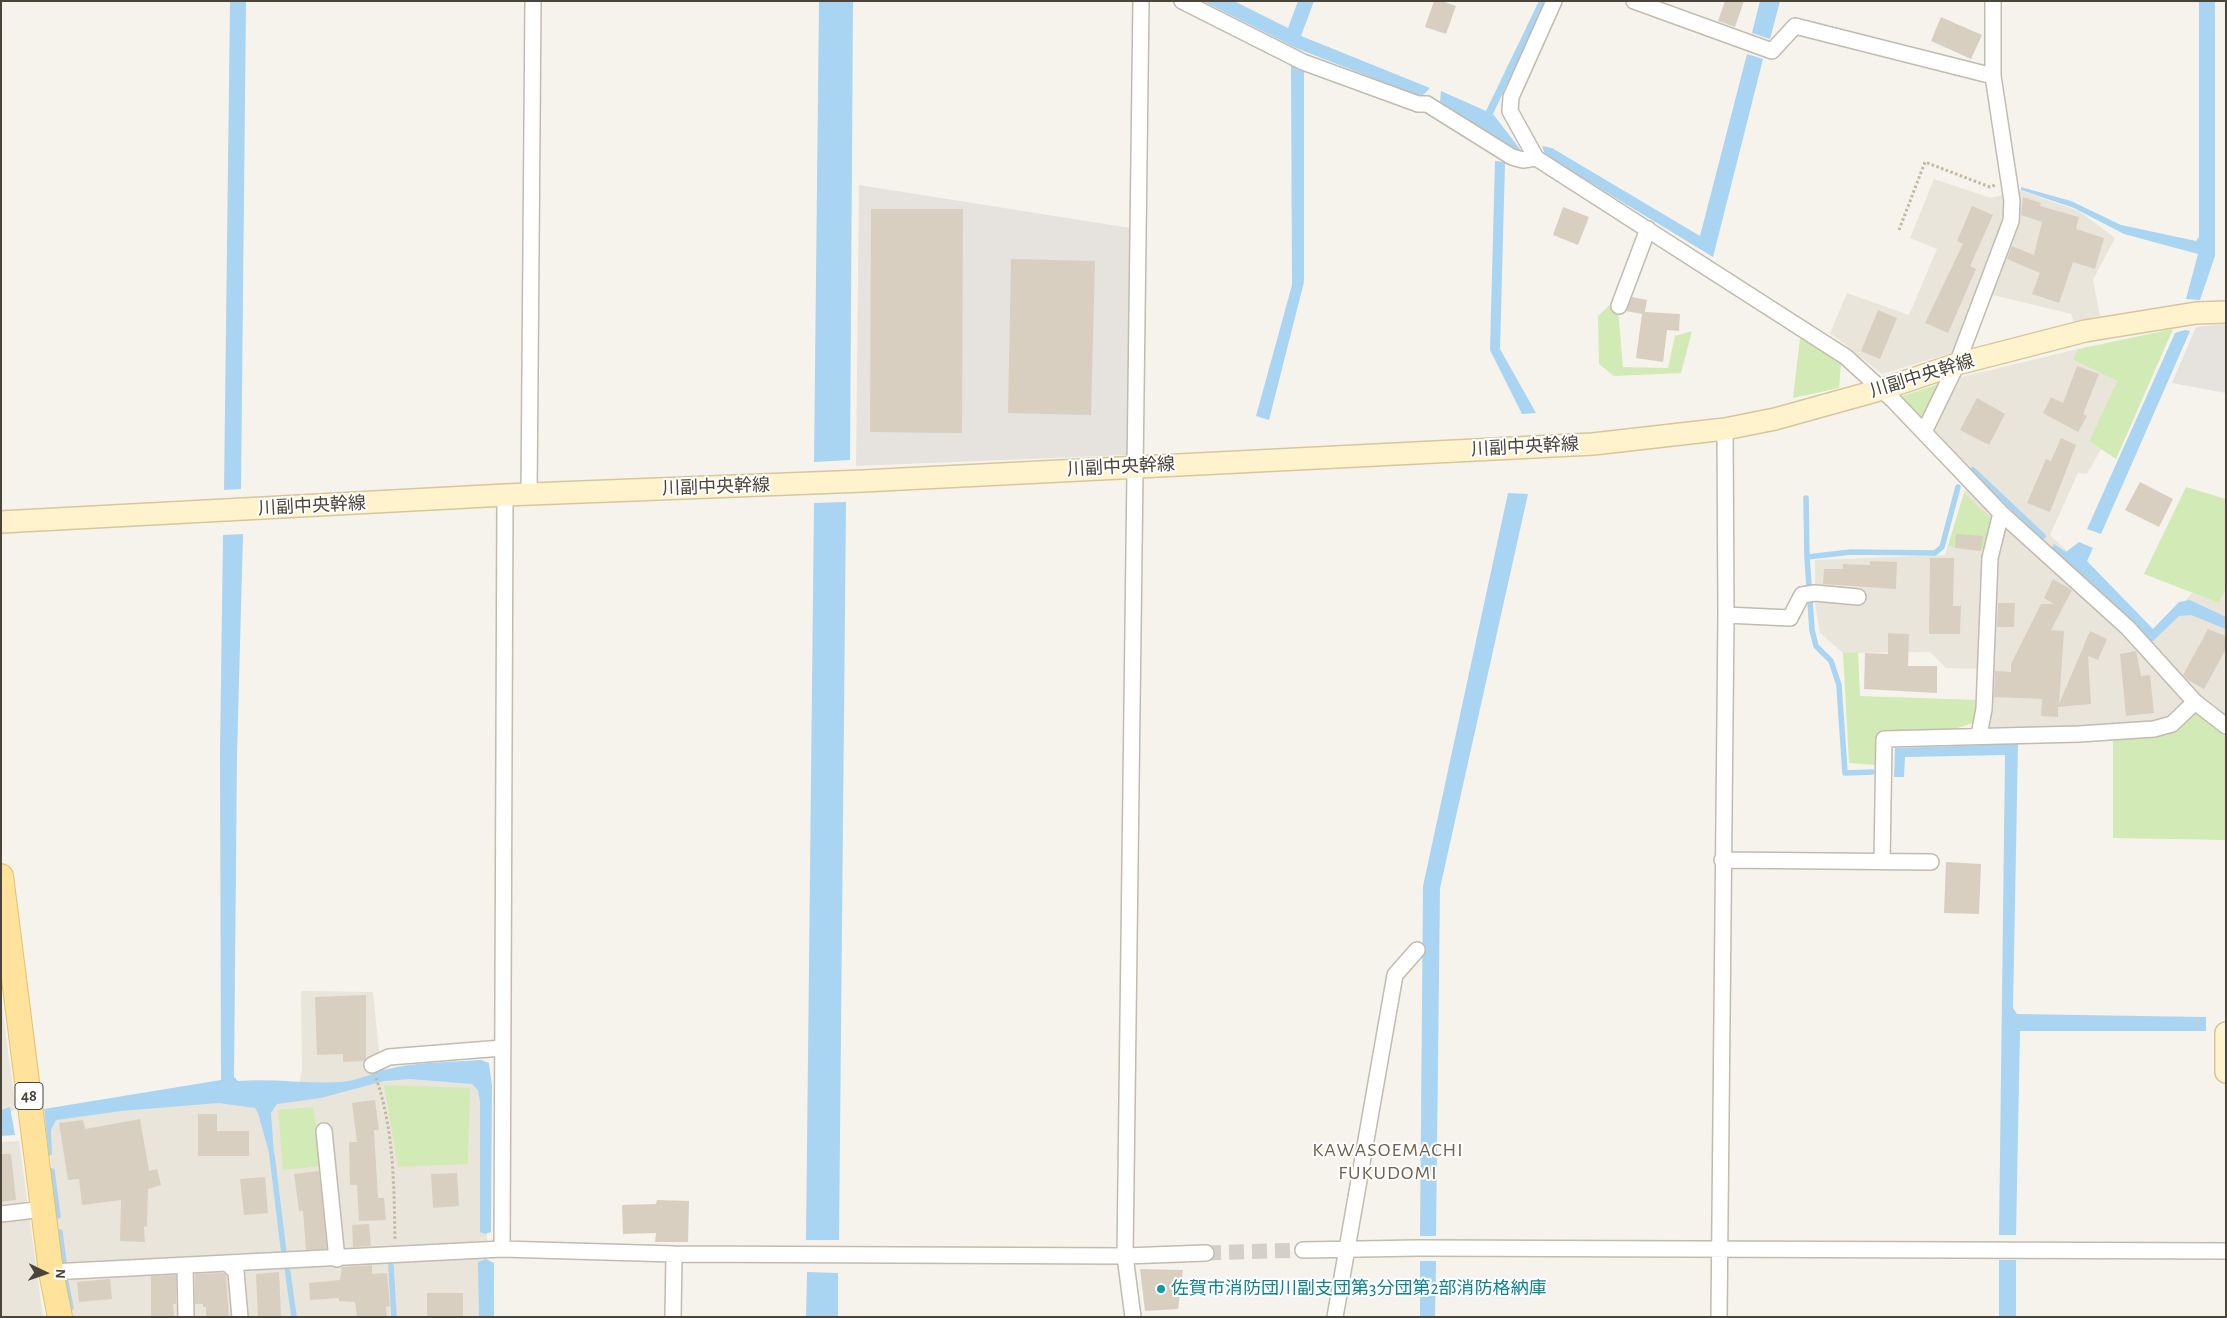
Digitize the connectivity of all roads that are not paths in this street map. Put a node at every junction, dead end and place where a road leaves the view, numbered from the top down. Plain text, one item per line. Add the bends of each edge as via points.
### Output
1 (533, 1) edge
2 (1141, 1) edge
3 (1182, 1) edge
4 (1554, 1) edge
5 (1634, 1) edge
6 (1993, 1) edge
7 (1993, 76) junction
8 (1536, 158) junction
9 (1648, 229) junction
10 (1619, 306) dead end
11 (2226, 312) edge
12 (1957, 364) junction
13 (1883, 390) junction
14 (1725, 429) junction
15 (1924, 432) junction
16 (1134, 466) junction
17 (506, 495) junction
18 (529, 495) junction
19 (2001, 513) junction
20 (1, 522) edge
21 (1858, 597) dead end
22 (1726, 615) junction
23 (2195, 702) junction
24 (2226, 726) edge
25 (1979, 735) junction
26 (1722, 860) junction
27 (1882, 862) junction
28 (1931, 862) dead end
29 (1, 876) edge
30 (1417, 950) dead end
31 (2226, 1033) edge
32 (502, 1048) junction
33 (372, 1065) dead end
34 (2226, 1072) edge
35 (324, 1131) dead end
36 (44, 1209) junction
37 (1, 1214) edge
38 (502, 1249) junction
39 (1303, 1250) tunnel mouth
40 (1346, 1250) junction
41 (1720, 1250) junction
42 (2226, 1251) edge
43 (1206, 1253) tunnel mouth
44 (674, 1254) junction
45 (1125, 1256) junction
46 (337, 1259) junction
47 (228, 1264) junction
48 (184, 1266) junction
49 (51, 1272) junction
50 (60, 1317) edge
51 (186, 1317) edge
52 (240, 1317) edge
53 (673, 1317) edge
54 (1133, 1317) edge
55 (1335, 1317) edge
56 (1719, 1317) edge

1 - 18 street
2 - 16 street
3 - 8 street via 1303,62 1418,104 1428,104 1512,157 1523,160
4 - 8 street via 1511,97 1510,111
5 - 7 street via 1772,51 1794,26
6 - 7 street
7 - 12 street via 2012,201 2011,221
8 - 9 street
9 - 10 street
9 - 13 street via 1846,356
11 - 12 street, 川副中央幹線 via 2196,313 2085,331
12 - 13 street, 川副中央幹線
12 - 15 street
13 - 14 street, 川副中央幹線
13 - 15 street
14 - 16 street, 川副中央幹線 via 1593,444
14 - 22 street
15 - 19 street
16 - 18 street, 川副中央幹線
16 - 45 street
17 - 18 street, 川副中央幹線
17 - 20 street, 川副中央幹線
17 - 32 street
19 - 23 street via 2128,628
19 - 25 street via 1990,558 1984,710
21 - 22 street via 1808,594 1790,618
22 - 26 street
23 - 24 street
23 - 25 street via 2172,724 2154,730
25 - 27 street via 1884,738
26 - 27 street
26 - 41 street
27 - 28 street
29 - 36 main road, 48
30 - 40 street via 1395,975
31 - 34 street
32 - 33 street via 389,1057
32 - 38 street
35 - 46 street
36 - 37 street
36 - 49 main road, 48
38 - 44 street
38 - 46 street
39 - 40 street
40 - 41 street
40 - 55 street
41 - 42 street
41 - 56 street
43 - 45 street
44 - 45 street
44 - 53 street
45 - 54 street
46 - 47 street
47 - 48 street
47 - 52 street via 236,1272
48 - 49 street
48 - 51 street
49 - 50 main road, 48

